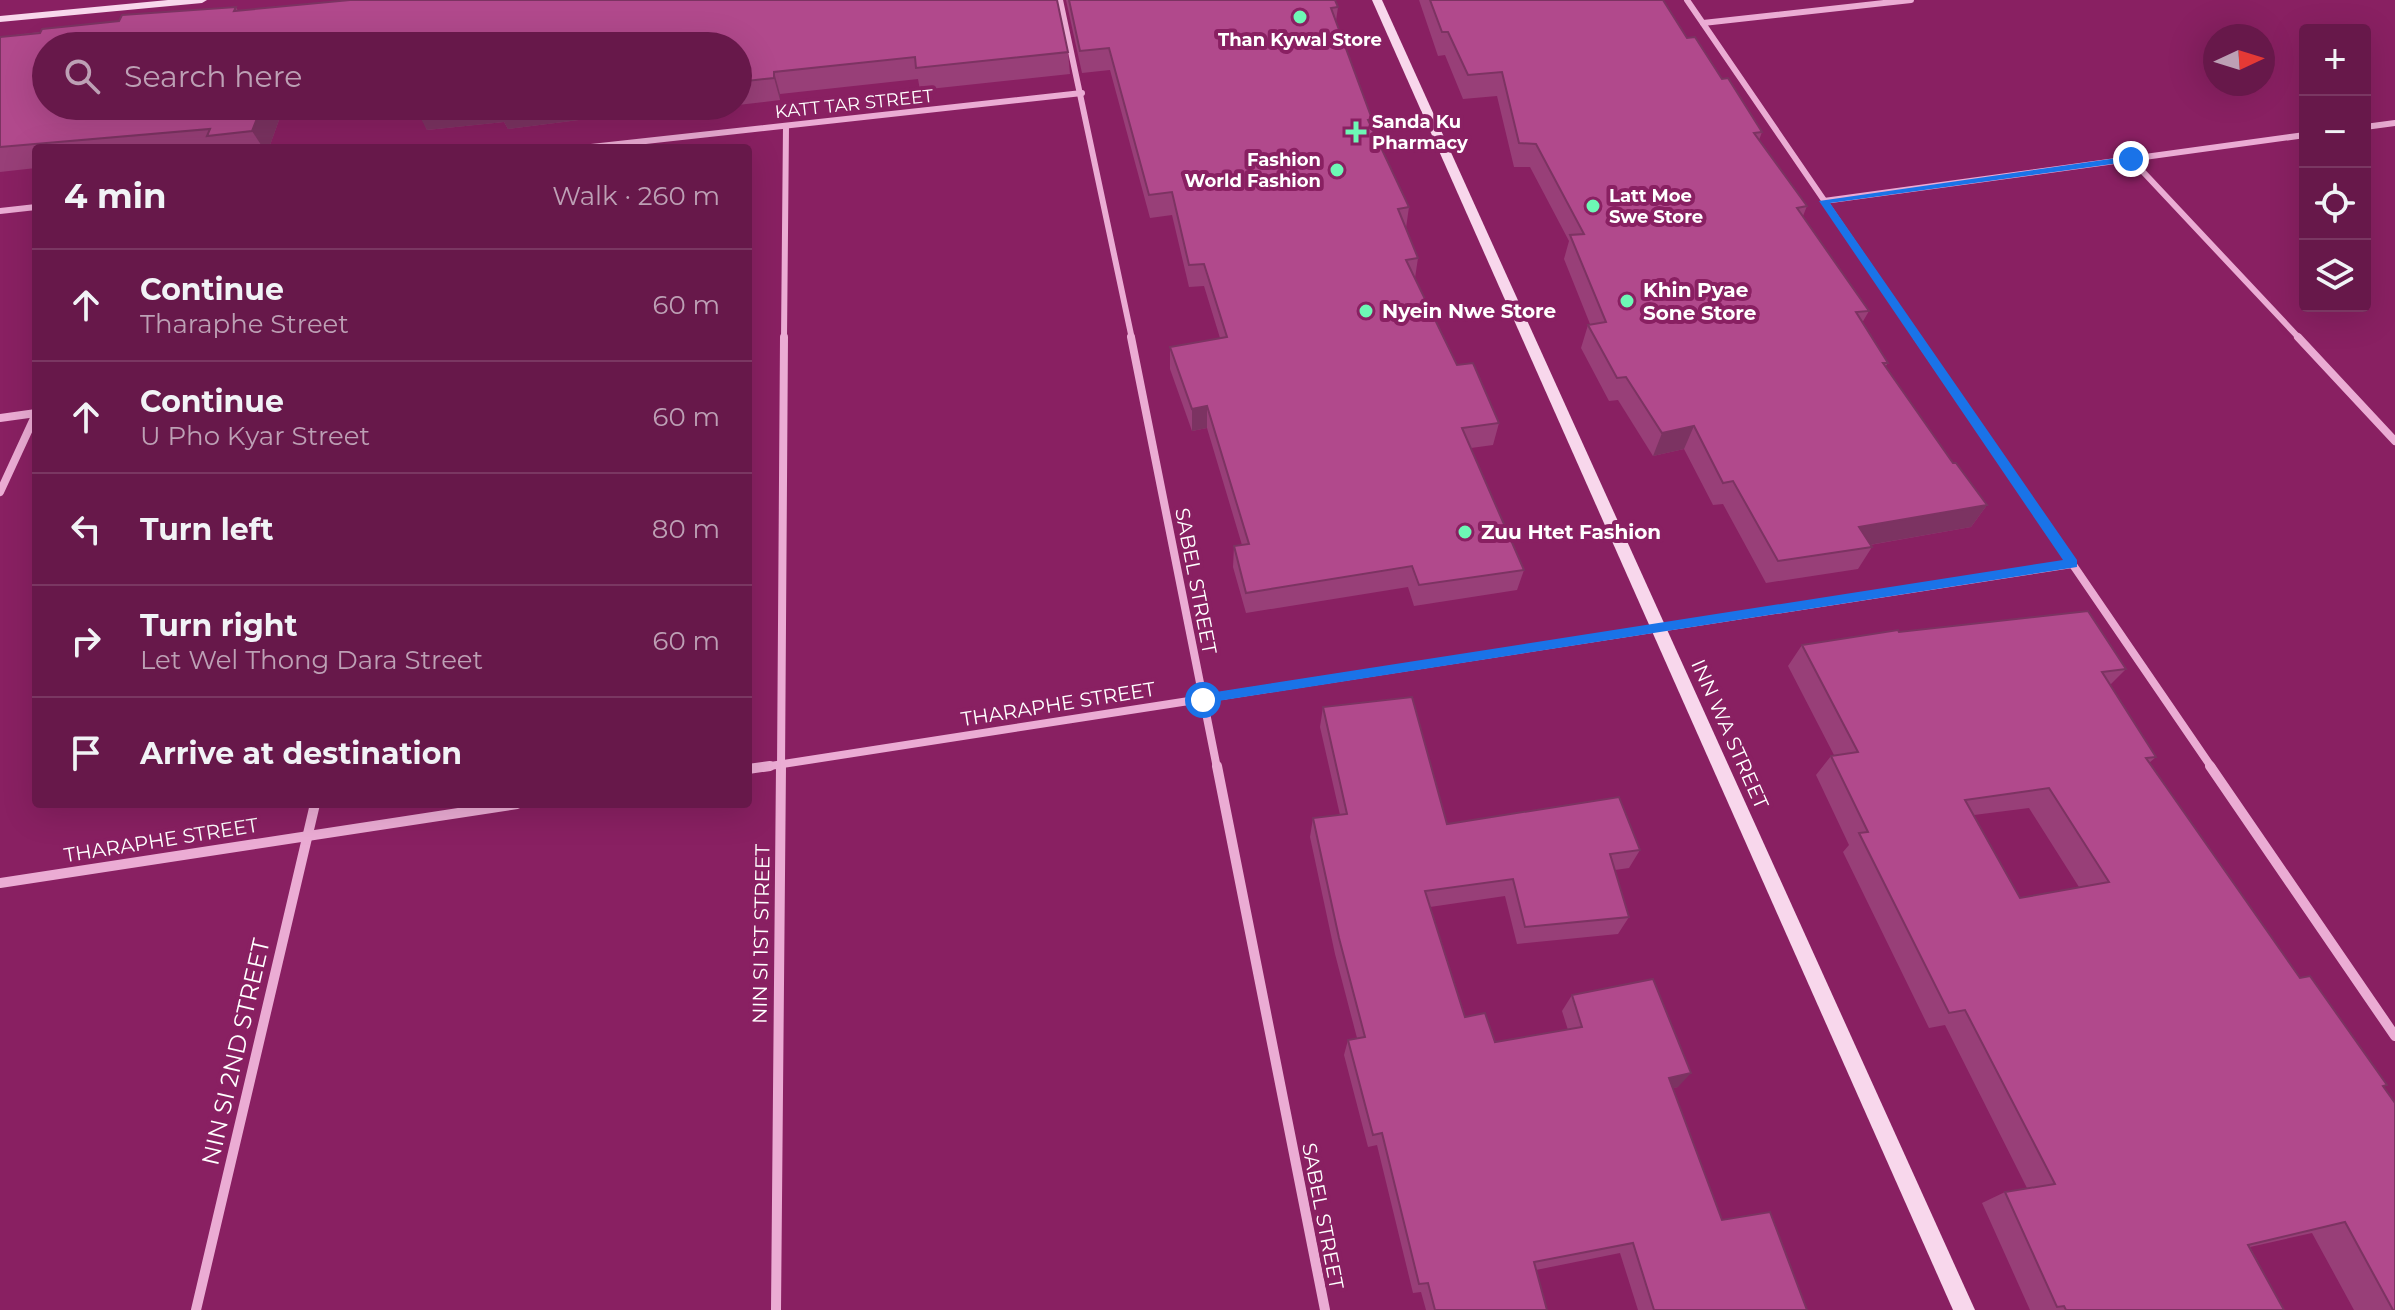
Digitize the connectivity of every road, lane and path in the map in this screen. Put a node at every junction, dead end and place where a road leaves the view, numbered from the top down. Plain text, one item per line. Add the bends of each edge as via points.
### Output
1 (202, 0) edge
2 (1060, 0) edge
3 (1377, 0) edge
4 (1687, 0) edge
5 (1911, 0) edge
6 (0, 19) edge
7 (1703, 23) junction
8 (1082, 93) junction
9 (2395, 123) edge
10 (786, 126) junction
11 (2371, 126) edge
12 (2299, 136) edge
13 (619, 144) edge
14 (2131, 159) junction
15 (1824, 201) junction
16 (32, 207) edge
17 (0, 211) edge
18 (32, 414) edge
19 (0, 418) edge
20 (32, 423) edge
21 (2395, 441) edge
22 (0, 492) edge
23 (2072, 564) junction
24 (1659, 629) junction
25 (1203, 700) junction
26 (781, 764) junction
27 (752, 768) edge
28 (314, 808) edge
29 (491, 808) edge
30 (308, 836) junction
31 (0, 883) edge
32 (2395, 1036) edge
33 (196, 1310) edge
34 (776, 1310) edge
35 (1325, 1310) edge
36 (1964, 1310) edge

1 - 6 street
2 - 8 street, SABEL STREET
3 - 24 street, INN WA STREET
4 - 7 street
5 - 7 street
7 - 15 street
8 - 10 street, KATT TAR STREET
8 - 25 street, SABEL STREET
9 - 11 street
10 - 13 street, KATT TAR STREET
10 - 26 street, NIN SI 1ST STREET
12 - 14 street
14 - 15 street
14 - 21 street
15 - 23 street
16 - 17 street
18 - 19 street
20 - 22 street
23 - 24 street, THARAPHE STREET
23 - 32 street
24 - 25 street, THARAPHE STREET
24 - 36 street, INN WA STREET
25 - 26 street, THARAPHE STREET
25 - 35 street, SABEL STREET
26 - 27 street, THARAPHE STREET
26 - 34 street, NIN SI 1ST STREET
28 - 30 street, NIN SI 2ND STREET
29 - 30 street, THARAPHE STREET
30 - 31 street, THARAPHE STREET
30 - 33 street, NIN SI 2ND STREET

